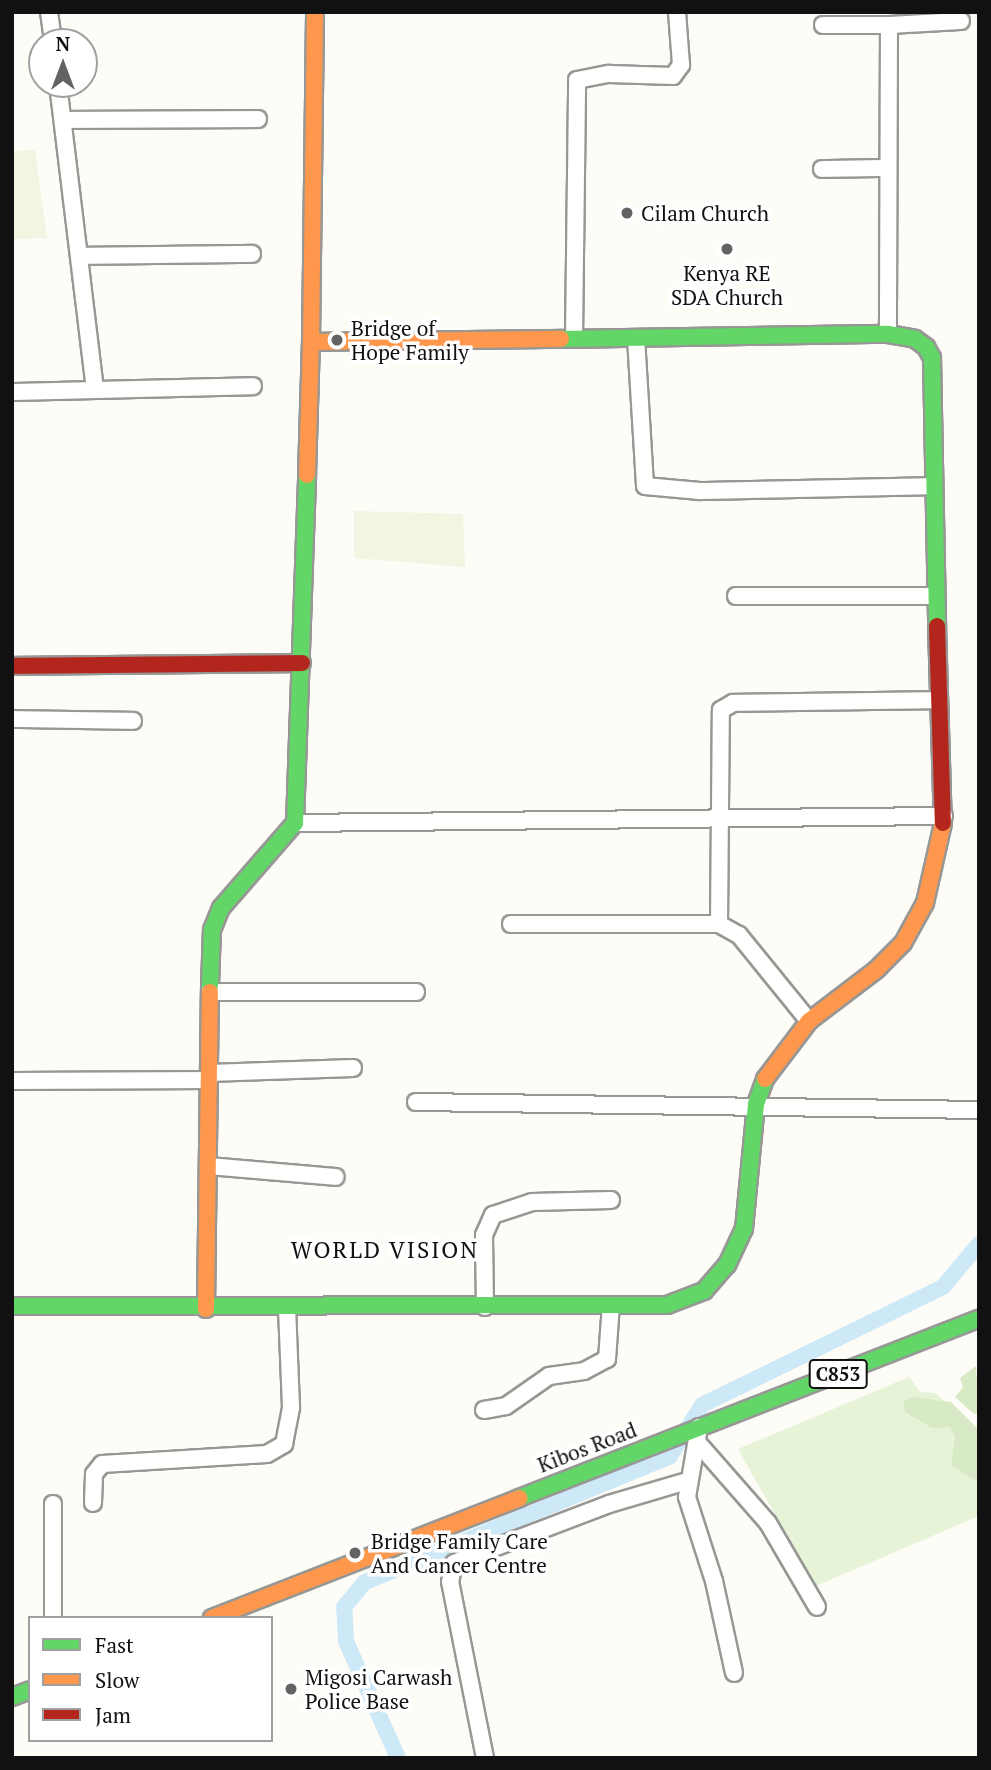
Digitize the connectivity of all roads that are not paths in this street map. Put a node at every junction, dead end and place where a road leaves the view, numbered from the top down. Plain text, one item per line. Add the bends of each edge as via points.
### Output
1 (315, 12) edge
2 (677, 12) edge
3 (961, 21) dead end
4 (823, 25) dead end
5 (890, 25) junction
6 (60, 98) edge
7 (258, 118) dead end
8 (63, 120) junction
9 (888, 168) junction
10 (822, 169) dead end
11 (252, 254) dead end
12 (81, 256) junction
13 (888, 334) junction
14 (573, 338) junction
15 (636, 338) junction
16 (311, 342) junction
17 (253, 386) dead end
18 (95, 390) junction
19 (12, 392) edge
20 (931, 486) junction
21 (736, 596) dead end
22 (935, 596) junction
23 (302, 663) junction
24 (12, 666) edge
25 (939, 700) junction
26 (12, 719) edge
27 (133, 721) dead end
28 (944, 816) junction
29 (718, 817) junction
30 (295, 823) junction
31 (511, 924) dead end
32 (719, 924) junction
33 (211, 989) junction
34 (416, 992) dead end
35 (810, 1021) junction
36 (353, 1068) dead end
37 (209, 1077) junction
38 (12, 1082) edge
39 (416, 1102) dead end
40 (756, 1104) junction
41 (979, 1110) edge
42 (208, 1166) junction
43 (336, 1177) dead end
44 (611, 1200) dead end
45 (611, 1305) junction
46 (12, 1306) edge
47 (485, 1307) junction
48 (206, 1309) junction
49 (287, 1309) junction
50 (979, 1320) edge
51 (484, 1410) dead end
52 (698, 1432) junction
53 (687, 1481) junction
54 (93, 1503) dead end
55 (52, 1504) dead end
56 (817, 1607) dead end
57 (53, 1616) edge
58 (217, 1616) edge
59 (734, 1673) dead end
60 (485, 1758) edge

1 - 16 street
2 - 14 street via 681,65 673,76 609,74 577,79
3 - 5 street
4 - 5 street
5 - 9 street
6 - 8 street
7 - 8 street
8 - 12 street
9 - 10 street
9 - 13 street
11 - 12 street
12 - 18 street
13 - 15 street
13 - 20 street via 915,339 932,358
14 - 15 street
14 - 16 street
15 - 20 street via 645,486 700,491
16 - 23 street
17 - 18 street
18 - 19 street
20 - 22 street
21 - 22 street
22 - 25 street
23 - 24 street
23 - 30 street
25 - 28 street
25 - 29 street via 726,706 719,719
26 - 27 street
28 - 29 street
28 - 35 street via 925,903 903,943
29 - 30 street
29 - 32 street
30 - 33 street via 221,908 212,930
31 - 32 street
32 - 35 street via 739,935
33 - 34 street
33 - 37 street
35 - 40 street via 781,1052
36 - 37 street
37 - 38 street
37 - 42 street
39 - 40 street
40 - 41 street
40 - 45 street via 744,1229 727,1265 704,1291 667,1305
42 - 43 street
42 - 48 street
44 - 47 street via 532,1202 493,1215 485,1235
45 - 47 street
45 - 51 street via 607,1359 584,1371 549,1376 506,1406
46 - 48 street
47 - 49 street
48 - 49 street
49 - 54 street via 291,1407 284,1444 267,1454 102,1464 94,1474
50 - 52 street, Kibos Road / C853
52 - 53 street
52 - 56 street via 768,1523
52 - 58 street, Kibos Road / C853 via 661,1442
53 - 59 street via 687,1497 714,1581
53 - 60 street via 608,1504 454,1563 450,1582
55 - 57 street

